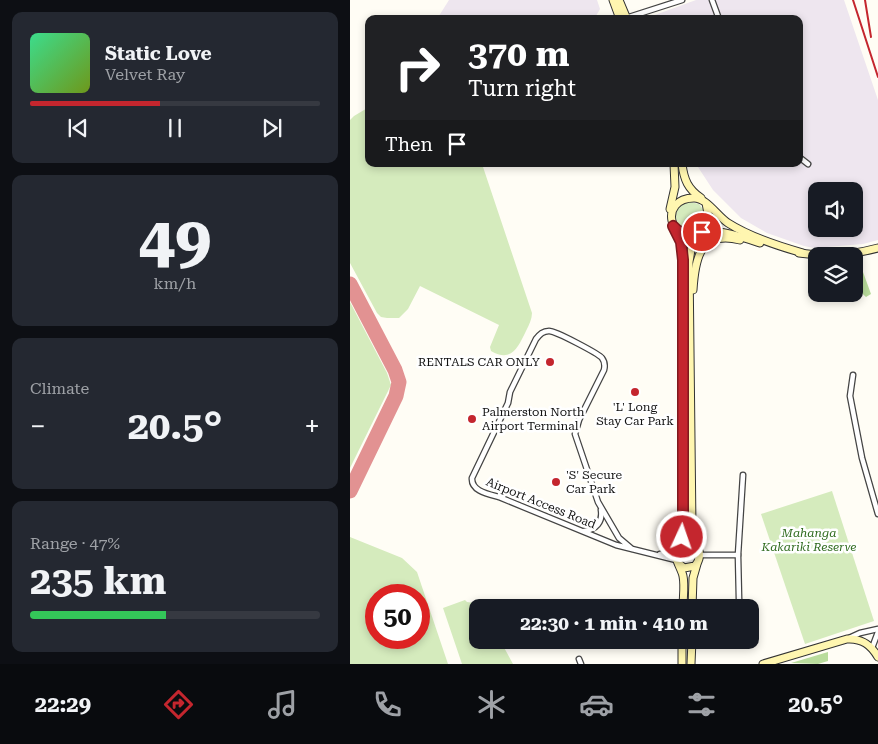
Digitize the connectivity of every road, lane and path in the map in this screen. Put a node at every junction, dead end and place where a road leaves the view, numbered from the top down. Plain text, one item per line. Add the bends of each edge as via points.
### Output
1 (613, 0) edge
2 (619, 0) edge
3 (682, 0) edge
4 (712, 0) edge
5 (619, 15) edge
6 (625, 15) edge
7 (638, 15) edge
8 (718, 15) edge
9 (803, 160) edge
10 (808, 164) dead end
11 (674, 167) edge
12 (682, 167) edge
13 (705, 201) junction
14 (672, 224) junction
15 (701, 232) junction
16 (878, 248) edge
17 (779, 249) junction
18 (803, 254) junction
19 (690, 330) junction
20 (854, 375) dead end
21 (743, 475) dead end
22 (598, 502) junction
23 (878, 514) edge
24 (584, 531) junction
25 (632, 549) junction
26 (677, 549) junction
27 (659, 554) junction
28 (699, 555) junction
29 (738, 555) junction
30 (677, 561) junction
31 (683, 599) edge
32 (692, 599) edge
33 (739, 599) edge
34 (878, 631) edge
35 (847, 639) junction
36 (872, 648) junction
37 (682, 649) edge
38 (692, 649) edge
39 (878, 657) edge
40 (692, 663) edge
41 (682, 664) edge
42 (764, 664) edge

1 - 5 main road
2 - 6 main road
3 - 7 street
4 - 8 street
9 - 10 street
11 - 14 main road via 675,186 669,212
12 - 13 main road via 685,182
13 - 14 main road via 686,199 676,205 671,216
13 - 15 main road via 709,219
13 - 18 main road via 733,226
14 - 15 main road via 682,234
14 - 26 main road via 681,242 683,260 683,526
15 - 17 main road via 729,233
15 - 19 main road via 692,244 689,256
16 - 18 main road via 843,255
17 - 18 main road
17 - 19 main road via 724,237 705,246 698,255 695,268
19 - 28 main road via 692,528
20 - 23 street via 850,396 862,458
21 - 29 street
22 - 24 street via 601,521 595,528
22 - 24 street, Airport Access Road via 575,434 604,370 604,362 598,355 569,339 545,332 536,339 512,387 508,403 471,482 475,488 490,495
22 - 25 street, Airport Access Road via 619,538
24 - 25 street, Airport Access Road
25 - 27 street, Airport Access Road
26 - 27 street, Airport Access Road
26 - 28 main road via 689,544 697,548
26 - 30 main road
27 - 30 street, Airport Access Road
28 - 29 street
28 - 30 main road via 692,568 684,568
28 - 32 main road
29 - 33 street
30 - 31 main road via 683,577
34 - 35 street via 860,633
34 - 36 street
35 - 36 main road via 855,638
35 - 42 main road
36 - 39 main road
37 - 41 main road
38 - 40 main road

